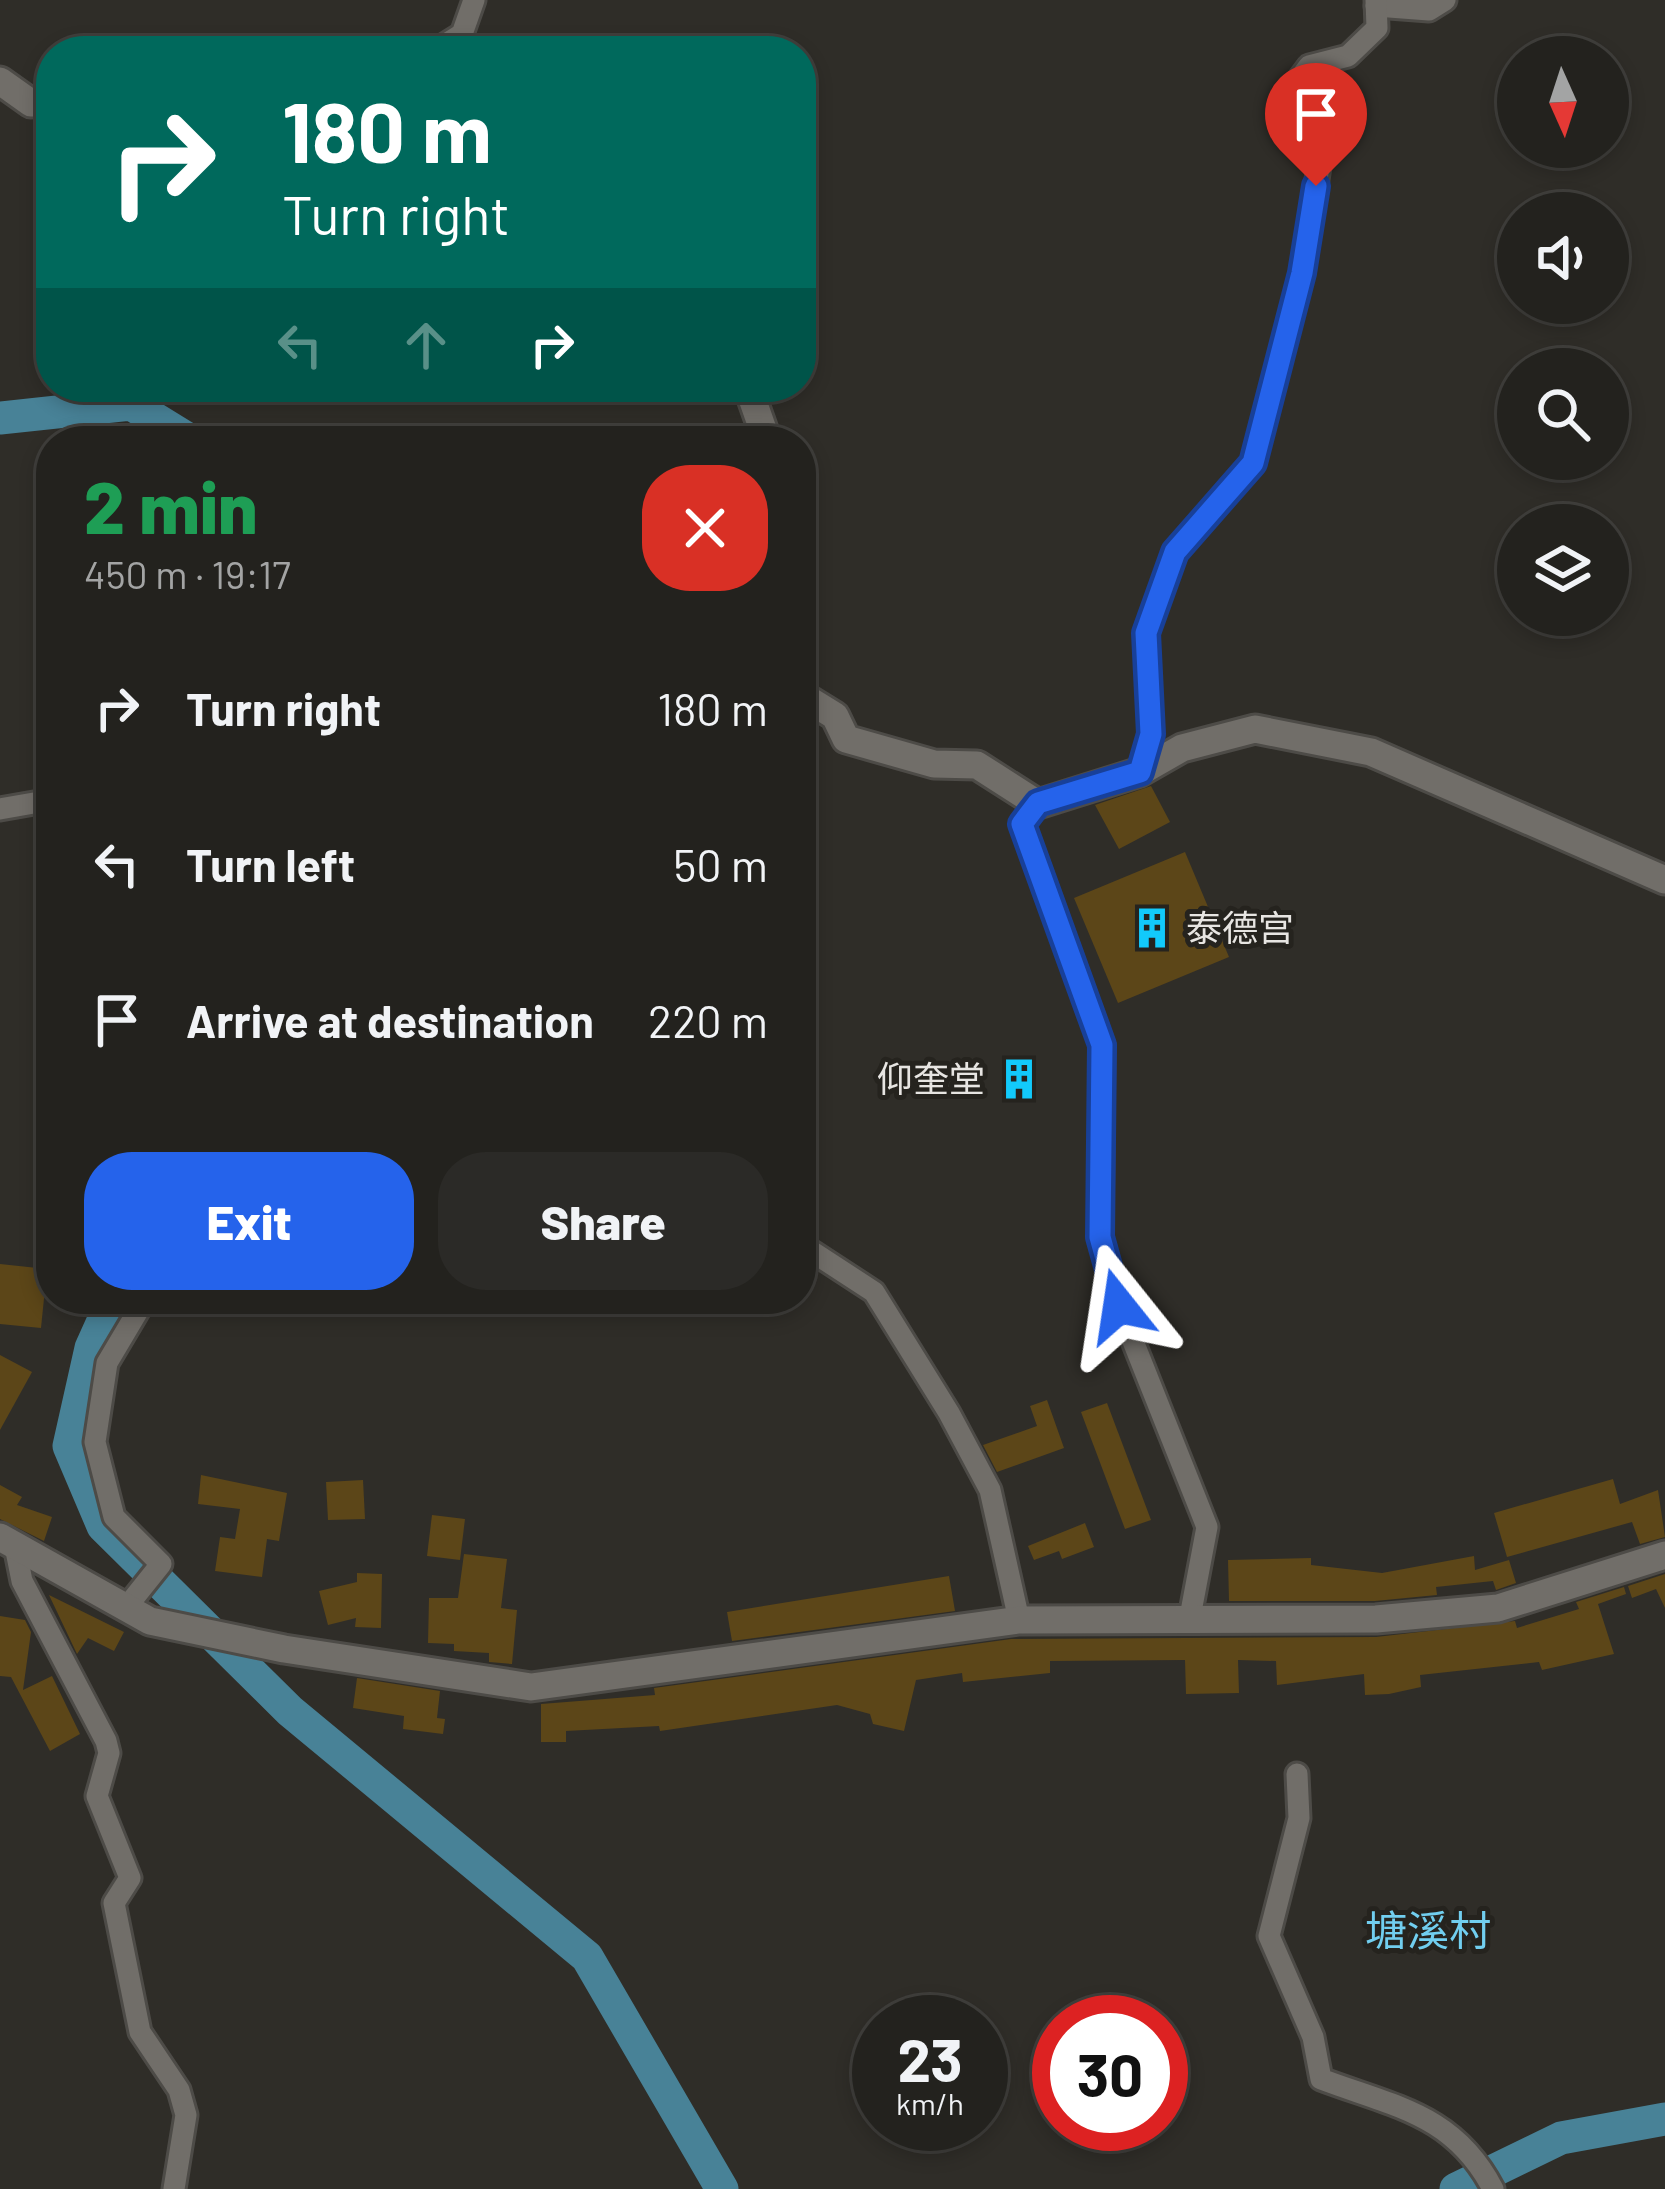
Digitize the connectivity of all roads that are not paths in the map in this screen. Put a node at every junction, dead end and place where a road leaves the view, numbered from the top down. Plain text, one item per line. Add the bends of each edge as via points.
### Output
1 (474, 0) edge
2 (1445, 0) edge
3 (1376, 3) edge
4 (459, 36) edge
5 (0, 81) edge
6 (36, 102) edge
7 (816, 704) edge
8 (1140, 772) junction
9 (36, 803) edge
10 (1038, 803) junction
11 (0, 809) edge
12 (1665, 880) edge
13 (816, 1254) edge
14 (136, 1314) edge
15 (7, 1542) edge
16 (1665, 1555) edge
17 (136, 1609) junction
18 (1190, 1617) junction
19 (1019, 1620) junction
20 (1297, 1774) dead end
21 (174, 2189) edge
22 (1493, 2189) edge

1 - 4 street
2 - 3 street via 1429,10
3 - 8 street via 1377,28 1348,56 1309,66 1294,86 1322,142 1302,273 1253,463 1175,552 1146,633 1151,734
5 - 6 street
7 - 10 street via 835,716 846,739 934,764 977,765
8 - 10 street
8 - 12 street via 1182,748 1255,729 1371,752
9 - 11 street
10 - 18 street via 1022,824 1102,1045 1100,1237 1119,1306 1207,1527
13 - 19 street via 874,1292 949,1413 990,1490
14 - 17 street via 107,1363 95,1442 114,1517 161,1564
15 - 17 street
15 - 21 street via 106,1741 97,1796 130,1878 114,1903 140,2032 186,2115
16 - 18 street via 1498,1607 1376,1618
17 - 19 street via 284,1649 531,1688
18 - 19 street
20 - 22 street via 1298,1817 1268,1936 1313,2037 1321,2079 1444,2125 1477,2158

